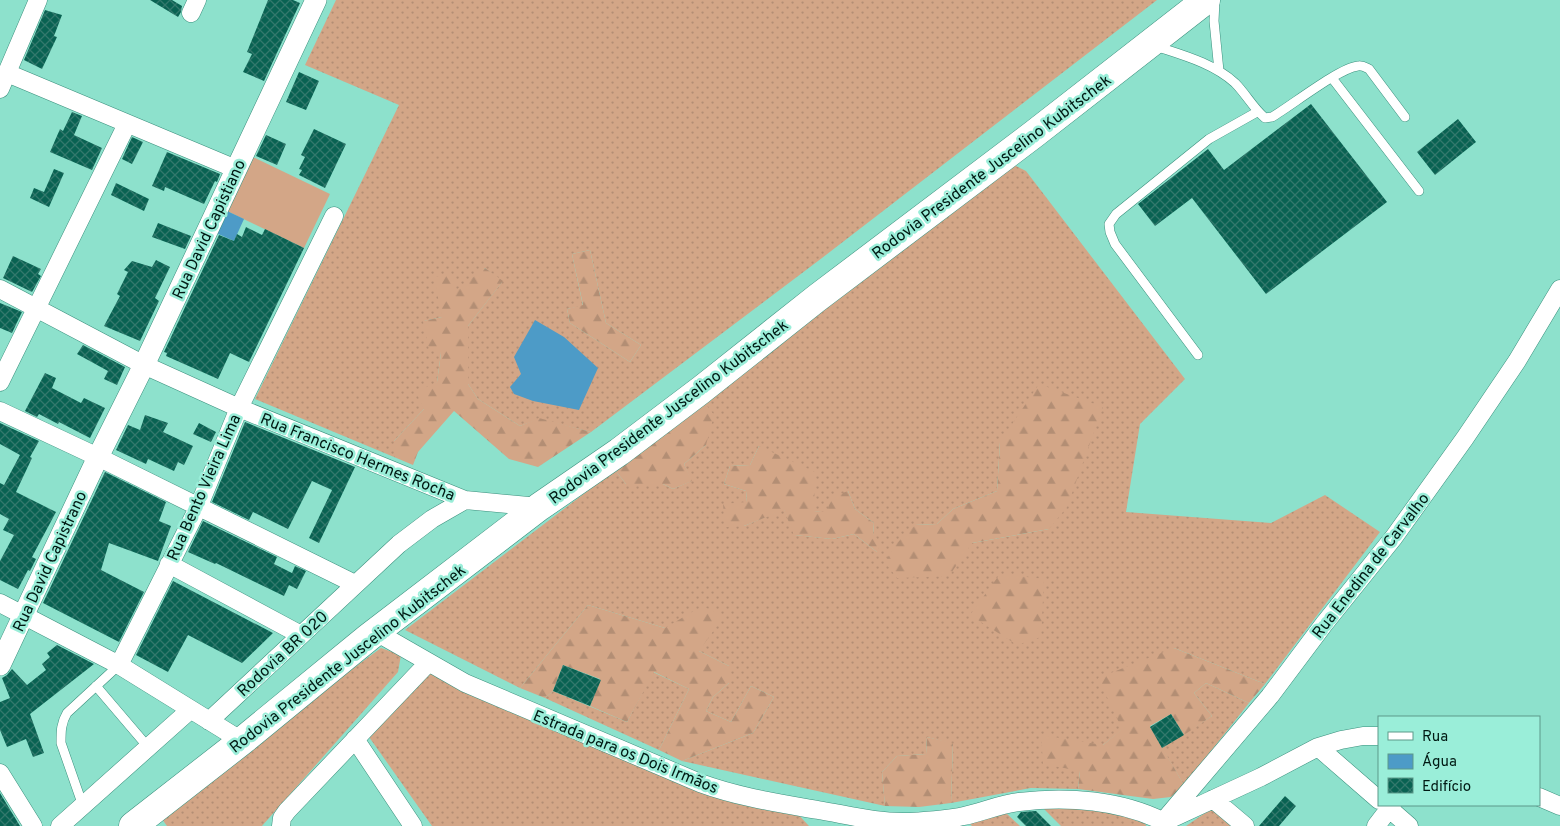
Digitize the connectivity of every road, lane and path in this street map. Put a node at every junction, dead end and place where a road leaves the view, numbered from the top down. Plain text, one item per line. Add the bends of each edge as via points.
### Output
1 (38, 0) edge
2 (316, 0) edge
3 (1206, 0) edge
4 (1215, 0) edge
5 (1149, 44) junction
6 (1219, 71) junction
7 (1332, 78) junction
8 (4, 81) edge
9 (1257, 112) junction
10 (1405, 116) dead end
11 (127, 124) junction
12 (236, 169) junction
13 (1419, 191) dead end
14 (334, 216) dead end
15 (0, 289) edge
16 (1560, 289) edge
17 (36, 307) junction
18 (1198, 355) dead end
19 (144, 365) junction
20 (0, 382) edge
21 (239, 408) junction
22 (0, 411) edge
23 (98, 457) junction
24 (465, 500) junction
25 (539, 507) junction
26 (198, 508) junction
27 (169, 564) junction
28 (355, 584) junction
29 (0, 604) edge
30 (23, 616) junction
31 (376, 632) junction
32 (301, 635) junction
33 (428, 662) junction
34 (0, 664) edge
35 (119, 665) junction
36 (96, 686) junction
37 (190, 710) junction
38 (209, 721) junction
39 (1378, 736) edge
40 (355, 739) junction
41 (242, 741) junction
42 (148, 747) junction
43 (1318, 747) junction
44 (0, 774) edge
45 (1540, 797) edge
46 (1378, 798) edge
47 (1213, 799) junction
48 (83, 806) junction
49 (1386, 806) edge
50 (1387, 806) edge
51 (1560, 806) edge
52 (281, 824) edge
53 (1162, 824) edge
54 (33, 826) edge
55 (60, 826) edge
56 (133, 826) edge
57 (413, 826) edge
58 (1245, 826) edge
59 (1376, 826) edge
60 (1409, 826) edge

1 - 8 street
2 - 12 street, Rua David Capistiano
3 - 5 highway, Rodovia Presidente Juscelino Kubitschek
4 - 6 lane
5 - 6 lane
5 - 25 highway, Rodovia Presidente Juscelino Kubitschek via 693,396
6 - 9 lane via 1235,84
7 - 9 lane via 1272,118 1265,118
7 - 10 lane via 1357,66 1369,69
7 - 13 lane
8 - 11 street
9 - 18 lane via 1209,139 1116,214 1109,224 1115,244
11 - 12 street
11 - 17 street
12 - 19 street, Rua David Capistiano
14 - 21 street, Rua Bento Vieira Lima
15 - 17 street, Rua Francisco Hermes Rocha
16 - 53 street, Rua Enedina de Carvalho via 1517,361 1394,537 1270,696
17 - 19 street, Rua Francisco Hermes Rocha
17 - 20 street
19 - 21 street, Rua Francisco Hermes Rocha
19 - 23 street, Rua David Capistiano
21 - 24 street, Rua Francisco Hermes Rocha
21 - 26 street, Rua Bento Vieira Lima
22 - 23 street
23 - 26 street
23 - 30 street, Rua David Capistrano
24 - 25 street, Rua Francisco Hermes Rocha
24 - 28 street, Rodovia BR 020 via 415,530
25 - 31 highway, Rodovia Presidente Juscelino Kubitschek
26 - 27 street, Rua Bento Vieira Lima
26 - 28 street
27 - 32 street
27 - 35 street, Rua Bento Vieira Lima
28 - 32 street, Rodovia BR 020
29 - 30 street
30 - 34 street, Rua David Capistrano
30 - 35 street
31 - 33 street, Estrada para os Dois Irmãos
31 - 41 highway, Rodovia Presidente Juscelino Kubitschek
32 - 38 street, Rodovia BR 020
33 - 40 street
33 - 53 street, Estrada para os Dois Irmãos via 473,686 724,792 885,822 932,820 1017,802 1060,800 1113,804 1147,813
35 - 36 lane
35 - 37 street
36 - 42 lane
36 - 48 lane via 67,713 60,732
37 - 38 street
37 - 42 street
38 - 41 street
39 - 43 street via 1341,740
40 - 52 street via 287,811
40 - 57 street
41 - 56 highway, Rodovia Presidente Juscelino Kubitschek
42 - 48 street
43 - 46 street
43 - 47 street
44 - 54 street
45 - 51 street
47 - 53 street
47 - 58 street
48 - 55 street
49 - 59 street
50 - 60 street

